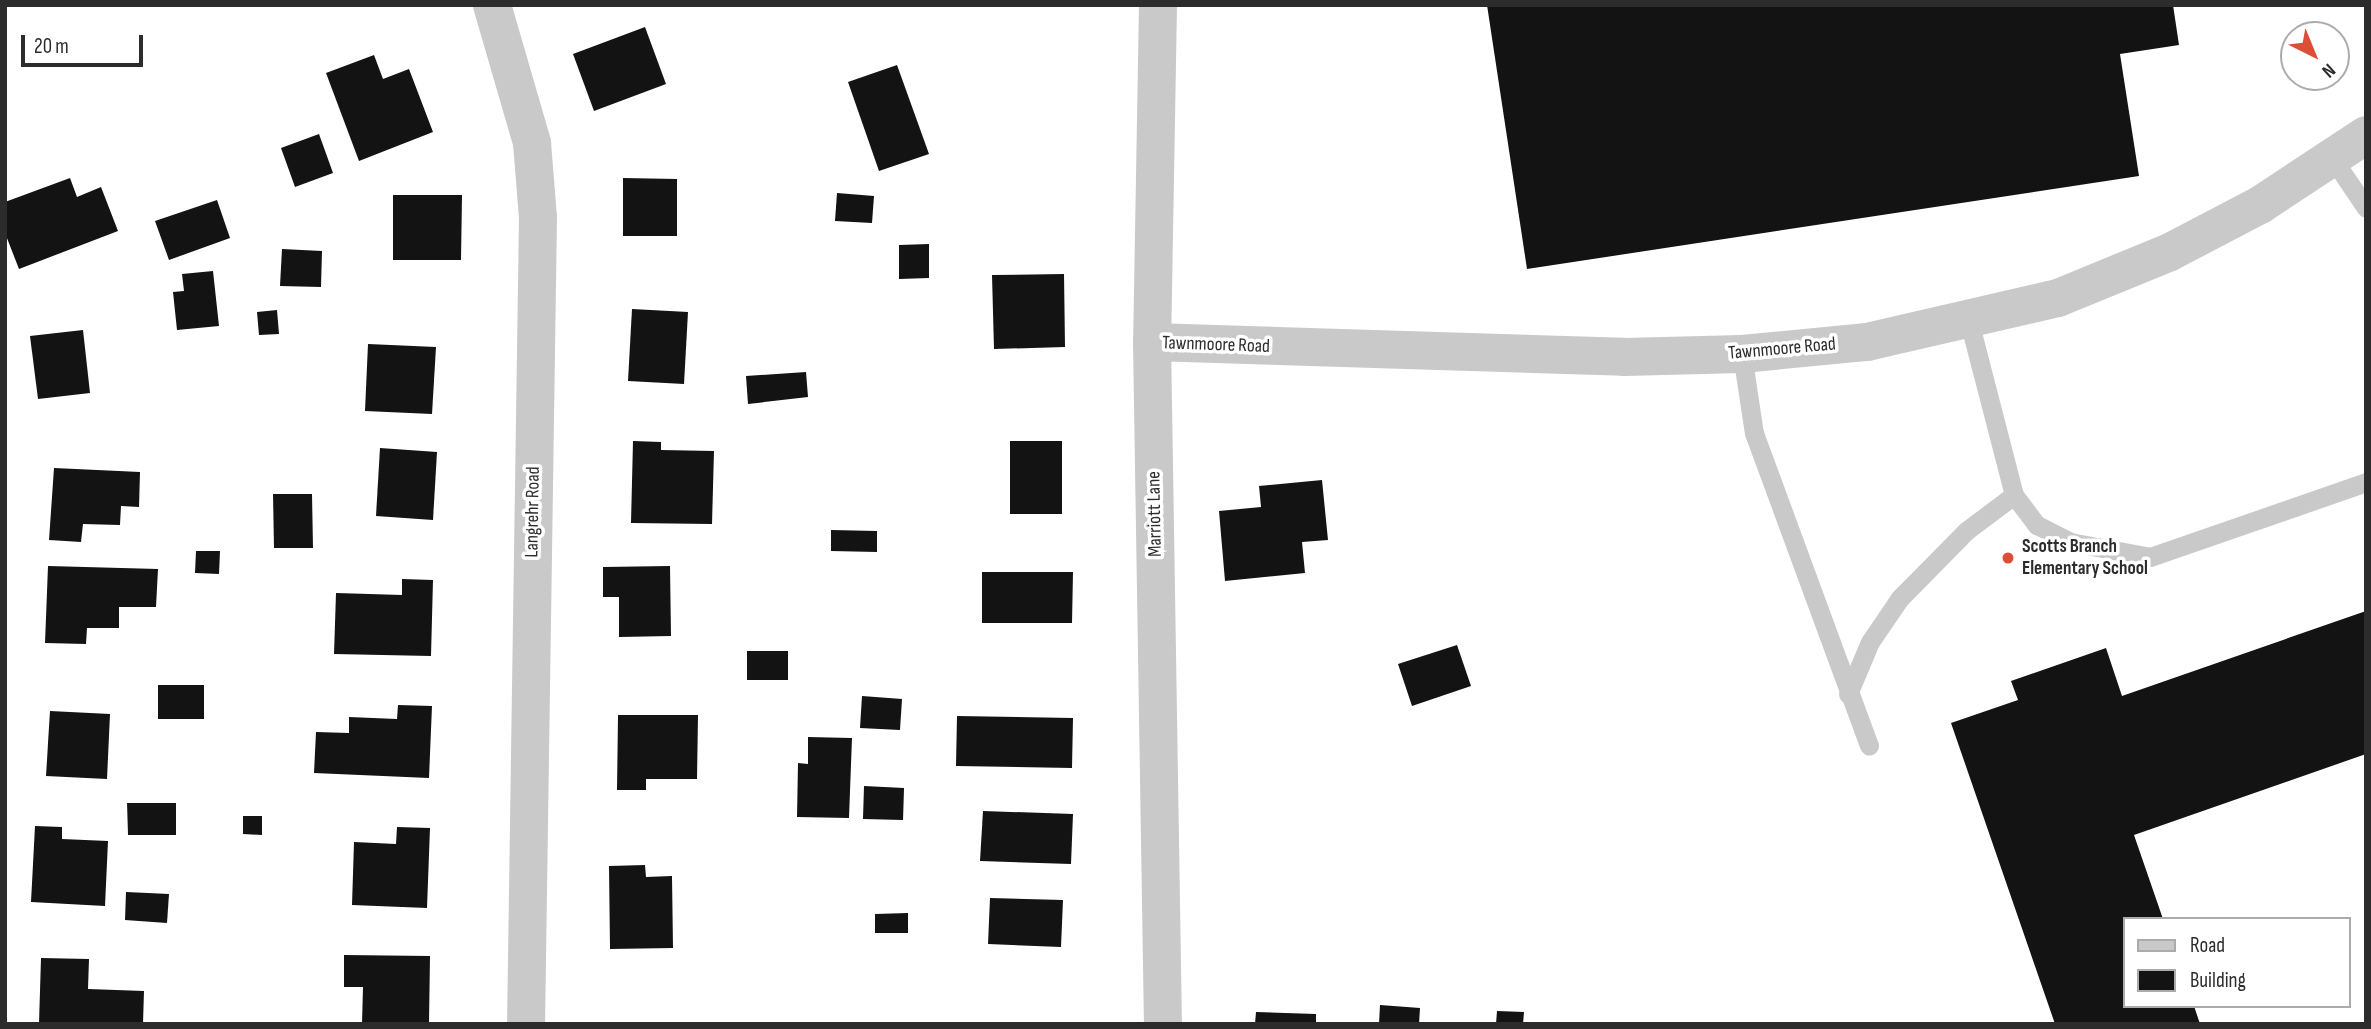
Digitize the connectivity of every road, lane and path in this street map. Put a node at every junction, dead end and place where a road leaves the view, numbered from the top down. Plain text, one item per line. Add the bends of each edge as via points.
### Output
1 (492, 5) edge
2 (1158, 5) edge
3 (2366, 135) edge
4 (2333, 159) junction
5 (2366, 208) edge
6 (1969, 321) junction
7 (1152, 342) junction
8 (1742, 354) junction
9 (2366, 482) edge
10 (2014, 495) junction
11 (1848, 694) junction
12 (1869, 746) dead end
13 (526, 1024) edge
14 (1163, 1024) edge

1 - 13 street, Langrehr Road via 532,143 538,217
2 - 7 street, Marriott Lane
3 - 4 street, Tawnmoore Road
4 - 5 lane
4 - 6 street, Tawnmoore Road via 2170,253 2058,299
6 - 8 street, Tawnmoore Road via 1867,342
6 - 10 lane
7 - 8 street, Tawnmoore Road via 1624,357
7 - 14 street, Marriott Lane
8 - 11 lane via 1754,433
9 - 10 lane via 2150,557 2070,542 2037,525
10 - 11 lane via 1966,531 1900,598 1870,642
11 - 12 lane

